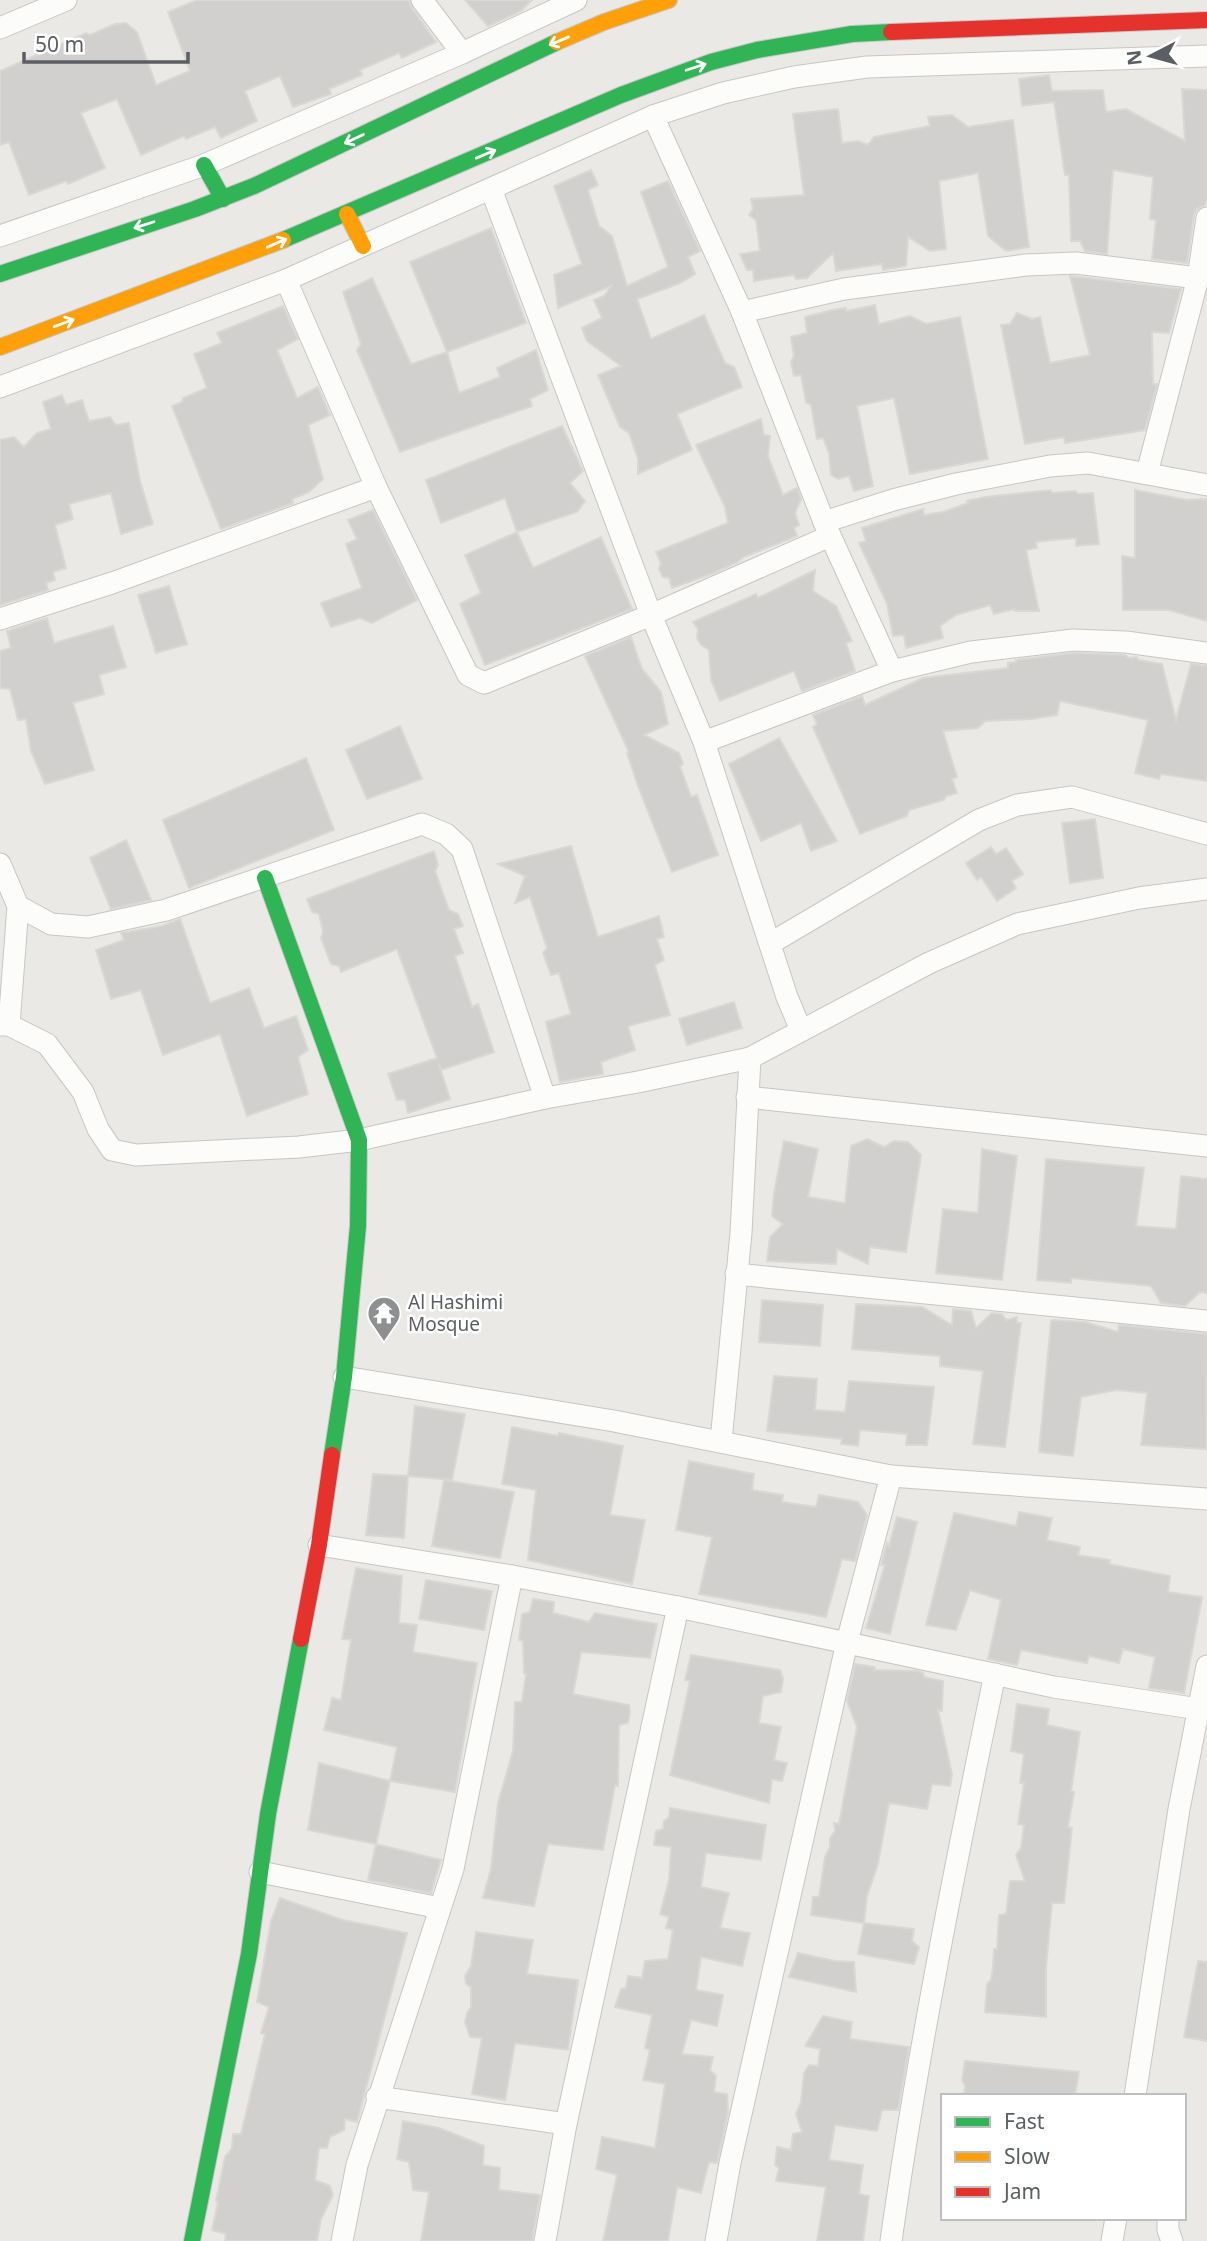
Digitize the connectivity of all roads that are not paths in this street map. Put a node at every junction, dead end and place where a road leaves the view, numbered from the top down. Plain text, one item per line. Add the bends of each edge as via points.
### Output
1 (66, 0) edge
2 (422, 0) edge
3 (576, 0) edge
4 (669, 0) edge
5 (1207, 20) edge
6 (0, 28) edge
7 (462, 53) junction
8 (1207, 56) edge
9 (653, 116) junction
10 (204, 165) junction
11 (491, 189) junction
12 (223, 199) junction
13 (347, 214) junction
14 (1207, 218) edge
15 (0, 236) edge
16 (363, 246) junction
17 (0, 274) edge
18 (1198, 278) junction
19 (286, 279) junction
20 (742, 313) junction
21 (0, 346) edge
22 (0, 387) edge
23 (1147, 473) junction
24 (1207, 485) edge
25 (376, 487) junction
26 (827, 529) junction
27 (651, 615) junction
28 (0, 619) edge
29 (1207, 653) edge
30 (892, 671) junction
31 (704, 742) junction
32 (1207, 834) edge
33 (0, 864) edge
34 (265, 878) junction
35 (1207, 889) edge
36 (18, 906) junction
37 (771, 943) junction
38 (5, 1025) edge
39 (801, 1030) junction
40 (750, 1058) junction
41 (747, 1097) junction
42 (545, 1098) junction
43 (359, 1140) junction
44 (1207, 1146) edge
45 (736, 1274) junction
46 (1207, 1321) edge
47 (344, 1377) junction
48 (721, 1441) junction
49 (891, 1476) junction
50 (1207, 1499) edge
51 (319, 1545) junction
52 (512, 1576) junction
53 (678, 1607) junction
54 (847, 1642) junction
55 (1207, 1665) edge
56 (995, 1674) junction
57 (1199, 1709) junction
58 (260, 1872) junction
59 (440, 1908) junction
60 (1135, 2094) edge
61 (377, 2097) junction
62 (566, 2123) junction
63 (1116, 2220) edge
64 (1168, 2220) edge
65 (192, 2241) edge
66 (342, 2241) edge
67 (545, 2241) edge
68 (716, 2241) edge
69 (891, 2241) edge
70 (1112, 2241) edge
71 (1172, 2241) edge

1 - 6 street
2 - 7 street
3 - 7 street
4 -> 12 main road via 601,16 545,47
13 -> 5 main road via 666,77 757,50 852,34
7 - 10 street
8 - 9 street via 867,67 758,84
9 - 11 street
9 - 20 street
10 - 12 main road
10 - 15 street
11 - 16 street
11 - 27 street
12 -> 17 main road
13 - 16 main road
21 -> 13 main road
14 - 18 street
16 - 19 street
18 - 20 street via 1076,264 1026,265 844,289
18 - 23 street
19 - 22 street
19 - 25 street
20 - 26 street
23 - 24 street
23 - 26 street via 1088,463 1050,466 893,500
25 - 27 street via 468,675 484,683
25 - 28 street
26 - 27 street
26 - 30 street
27 - 31 street
29 - 30 street via 1073,640 971,652
30 - 31 street
31 - 37 street
32 - 37 street via 1072,797 1017,805 979,820
33 - 36 street
34 - 36 street via 166,910 88,928 51,924
34 - 42 street via 422,824 446,834 462,849
34 - 43 main road
35 - 39 street via 1017,924 929,963
36 - 38 street
37 - 39 street
38 - 43 street via 47,1044 83,1092 112,1150 136,1155
39 - 40 street
40 - 41 street
40 - 42 street
41 - 44 street
41 - 45 street
42 - 43 street
43 - 47 main road via 358,1226
45 - 46 street
45 - 48 street
47 - 48 street
47 - 51 main road
48 - 49 street
49 - 50 street
49 - 54 street
51 - 52 street
51 - 58 main road
52 - 53 street
52 - 59 street via 453,1869
53 - 54 street
53 - 62 street
54 - 56 street
54 - 68 street via 732,2150
55 - 57 street
56 - 57 street
56 - 69 street via 933,1987
57 - 60 street
58 - 59 street
58 - 65 main road via 249,1954
59 - 61 street
61 - 62 street
61 - 66 street
62 - 67 street
63 - 70 street
64 - 71 street

